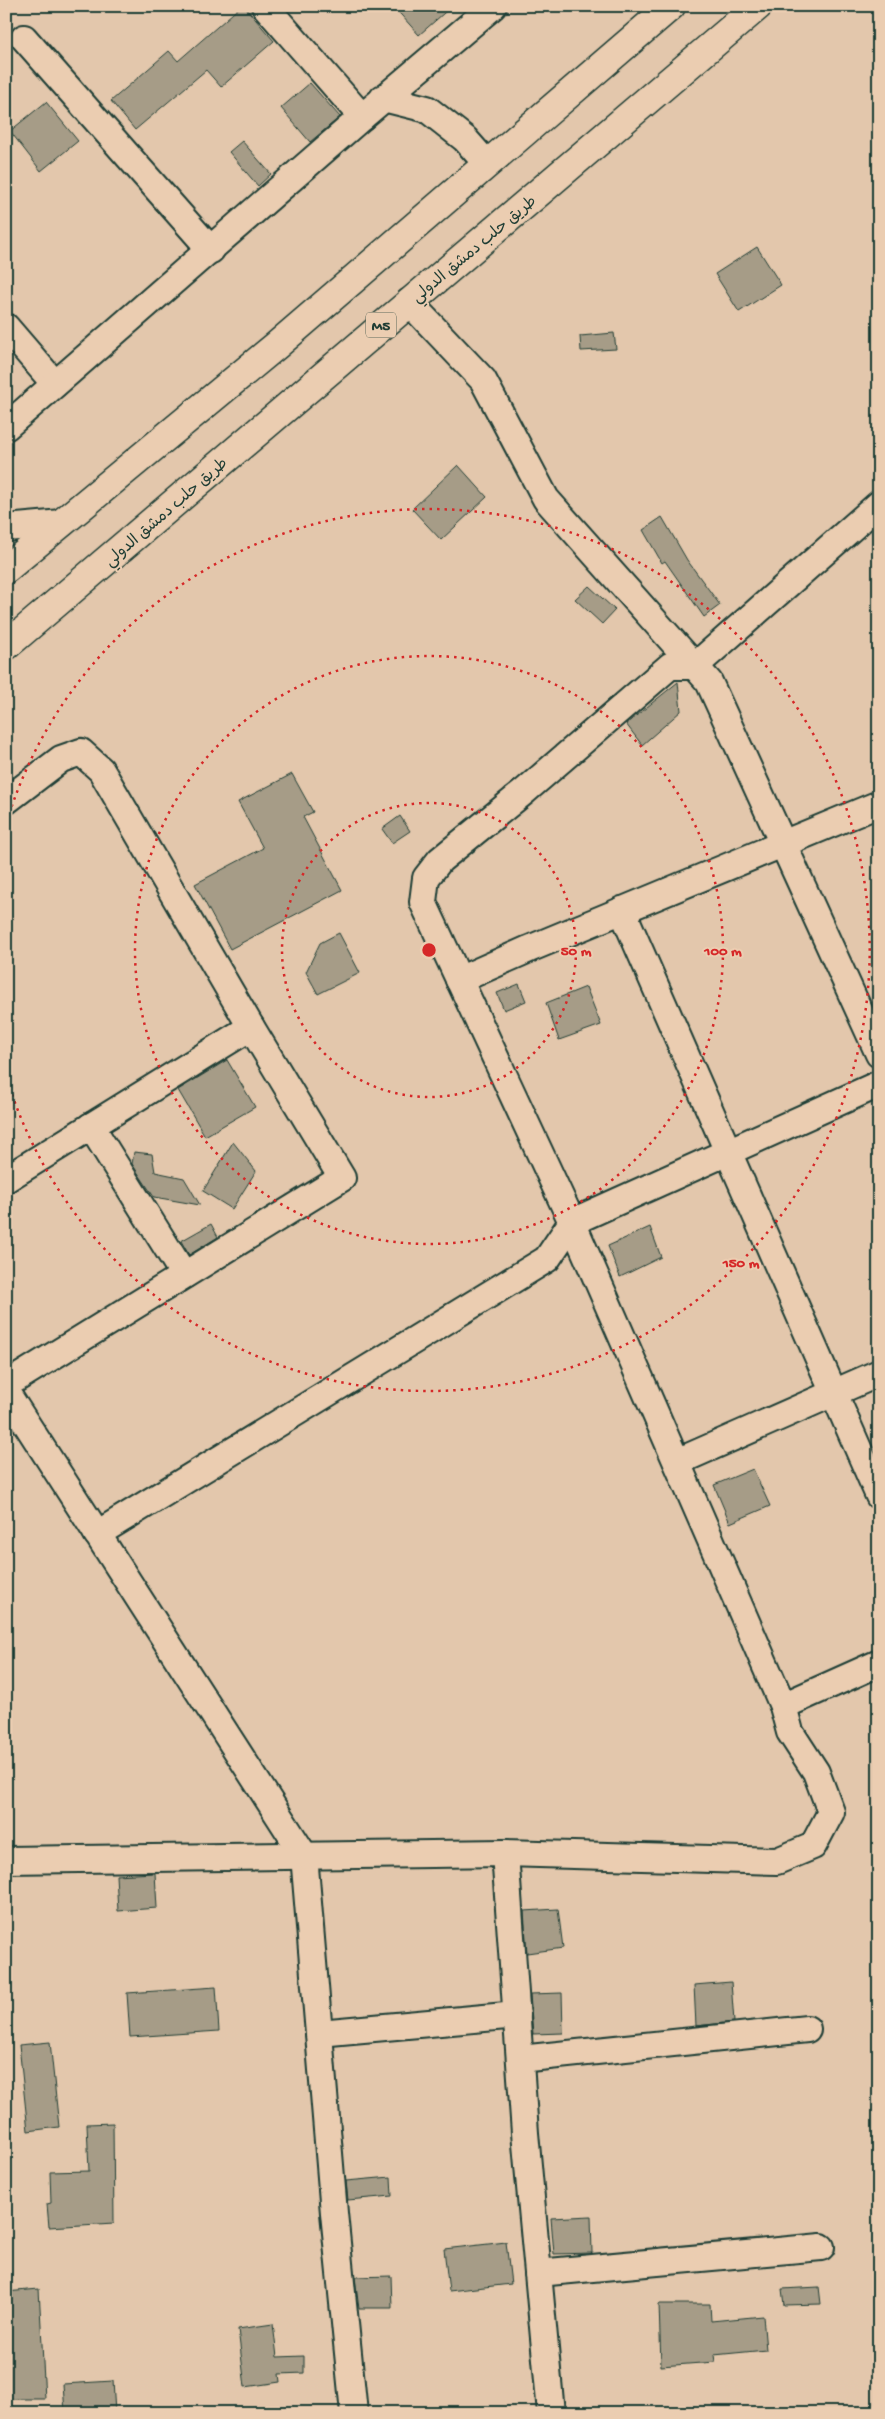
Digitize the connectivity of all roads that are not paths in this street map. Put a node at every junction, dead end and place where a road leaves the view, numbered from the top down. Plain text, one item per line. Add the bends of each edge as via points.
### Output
1 (265, 6) edge
2 (493, 6) edge
3 (671, 6) edge
4 (758, 6) edge
5 (24, 38) dead end
6 (384, 98) junction
7 (362, 117) junction
8 (487, 164) junction
9 (211, 250) junction
10 (409, 302) junction
11 (6, 327) edge
12 (55, 384) junction
13 (6, 426) edge
14 (879, 504) edge
15 (62, 523) junction
16 (6, 528) edge
17 (6, 569) edge
18 (6, 646) edge
19 (695, 666) junction
20 (6, 802) edge
21 (879, 804) edge
22 (782, 843) junction
23 (622, 910) junction
24 (459, 980) junction
25 (251, 1027) junction
26 (879, 1054) edge
27 (879, 1084) edge
28 (91, 1126) junction
29 (728, 1151) junction
30 (6, 1179) edge
31 (572, 1222) junction
32 (184, 1275) junction
33 (879, 1373) edge
34 (6, 1385) edge
35 (6, 1392) edge
36 (834, 1393) junction
37 (677, 1462) junction
38 (879, 1496) edge
39 (97, 1534) junction
40 (879, 1663) edge
41 (783, 1706) junction
42 (506, 1853) junction
43 (304, 1855) junction
44 (6, 1860) edge
45 (517, 2015) junction
46 (807, 2029) dead end
47 (319, 2033) junction
48 (520, 2059) junction
49 (821, 2247) dead end
50 (538, 2272) junction
51 (354, 2413) edge
52 (551, 2413) edge

1 - 7 street
2 - 6 street
3 - 8 highway
4 - 10 highway, طريق حلب دمشق الدولي / M5
5 - 9 street
6 - 7 street
6 - 8 street via 427,109 465,139
7 - 9 street
8 - 15 highway via 277,346
9 - 12 street
10 - 18 highway, طريق حلب دمشق الدولي / M5
10 - 19 street via 483,380 546,500
11 - 12 street
12 - 13 street
14 - 19 street
15 - 16 street
15 - 17 highway
19 - 22 street via 709,682
19 - 24 street via 670,666 435,866 426,878 423,902
20 - 25 street via 62,758 81,752 102,770
21 - 22 street
22 - 23 street
22 - 26 street
23 - 24 street
23 - 29 street
24 - 31 street
25 - 28 street
25 - 32 street via 342,1178
27 - 29 street
28 - 30 street
28 - 32 street
29 - 31 street
29 - 36 street
31 - 37 street
31 - 39 street via 547,1259
32 - 34 street
33 - 36 street
35 - 39 street
36 - 37 street
36 - 38 street
37 - 41 street
39 - 43 street
40 - 41 street
41 - 42 street via 790,1732 816,1772 831,1812 813,1846 777,1861
42 - 43 street
42 - 45 street
43 - 44 street
43 - 47 street
45 - 47 street
45 - 48 street
46 - 48 street
47 - 51 street
48 - 50 street
49 - 50 street
50 - 52 street

